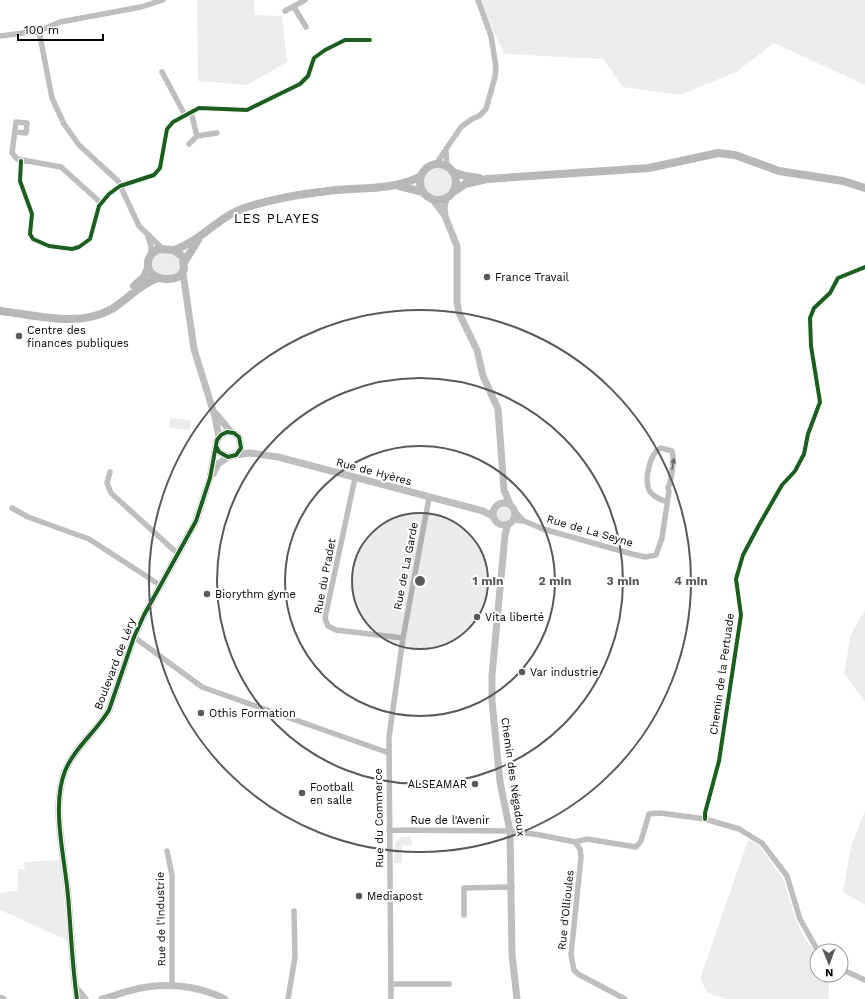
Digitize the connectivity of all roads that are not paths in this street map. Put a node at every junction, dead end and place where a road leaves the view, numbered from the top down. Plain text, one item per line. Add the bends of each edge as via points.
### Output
1 (163, 0) edge
2 (305, 0) edge
3 (478, 0) edge
4 (294, 6) junction
5 (285, 11) dead end
6 (306, 28) dead end
7 (39, 31) junction
8 (0, 36) edge
9 (370, 40) dead end
10 (162, 72) dead end
11 (191, 112) junction
12 (185, 115) junction
13 (15, 132) dead end
14 (217, 133) dead end
15 (197, 136) junction
16 (189, 144) dead end
17 (446, 150) junction
18 (21, 161) junction
19 (436, 164) junction
20 (450, 169) junction
21 (421, 176) junction
22 (487, 179) junction
23 (120, 186) junction
24 (392, 186) junction
25 (865, 188) edge
26 (455, 190) junction
27 (423, 192) junction
28 (446, 199) junction
29 (433, 200) junction
30 (101, 203) junction
31 (445, 216) junction
32 (203, 234) junction
33 (147, 235) junction
34 (163, 249) junction
35 (174, 250) junction
36 (151, 255) junction
37 (185, 261) junction
38 (865, 267) edge
39 (148, 268) junction
40 (183, 273) junction
41 (158, 278) junction
42 (171, 279) junction
43 (184, 290) junction
44 (0, 307) edge
45 (0, 310) edge
46 (25, 312) junction
47 (213, 410) junction
48 (230, 432) junction
49 (219, 437) junction
50 (240, 440) junction
51 (216, 446) junction
52 (260, 453) junction
53 (236, 455) junction
54 (228, 457) junction
55 (110, 472) dead end
56 (210, 478) junction
57 (355, 478) junction
58 (504, 490) junction
59 (429, 498) junction
60 (667, 502) junction
61 (500, 503) junction
62 (510, 504) junction
63 (12, 508) dead end
64 (494, 513) junction
65 (510, 520) junction
66 (178, 554) junction
67 (160, 585) junction
68 (134, 637) junction
69 (403, 638) junction
70 (389, 753) junction
71 (705, 819) junction
72 (390, 830) junction
73 (510, 831) junction
74 (575, 842) junction
75 (167, 851) dead end
76 (512, 887) junction
77 (294, 911) dead end
78 (464, 915) dead end
79 (814, 943) edge
80 (849, 973) edge
81 (865, 980) edge
82 (391, 984) junction
83 (449, 984) dead end
84 (74, 986) junction
85 (172, 986) junction
86 (0, 998) edge
87 (3, 999) edge
88 (77, 999) edge
89 (85, 999) edge
90 (106, 999) edge
91 (225, 999) edge
92 (288, 999) edge
93 (391, 999) edge
94 (517, 999) edge
95 (624, 999) edge

1 - 7 street via 141,7 60,22
2 - 4 street
3 - 17 street via 492,36 495,77 486,109 461,127
4 - 5 street
4 - 6 street
7 - 8 street
7 - 23 street via 57,112 79,145 104,167
9 - 11 street via 345,40 325,50 314,58 308,76 300,84 247,110 203,108
10 - 12 street
11 - 12 street
11 - 15 street
12 - 23 street via 167,129 160,168 154,175
13 - 18 street via 12,153
14 - 15 street
15 - 16 street
17 - 19 street
17 - 20 street
18 - 30 street via 61,167
18 - 30 street via 20,181 32,214 30,234 39,243 72,248 85,244 93,233
19 - 20 main road
19 - 21 main road via 426,169
20 - 22 main road via 468,177
20 - 26 main road via 456,179
21 - 24 main road
21 - 27 main road
22 - 25 main road via 649,168 718,153 735,155 779,171 843,181
22 - 26 main road via 465,184
23 - 30 street
23 - 33 street via 133,217
24 - 27 main road
24 - 32 main road via 327,191 264,203 230,215
26 - 28 main road
27 - 29 main road
28 - 29 main road
28 - 31 street
29 - 31 street
31 - 58 street via 457,246 457,292 460,313 498,410
32 - 35 main road
32 - 37 main road
33 - 34 street
33 - 36 street
34 - 35 main road
34 - 36 main road via 158,249
35 - 37 main road via 181,254
36 - 39 main road
37 - 40 main road
38 - 71 street, Chemin de la Pertuade via 838,278 830,293 814,308 810,318 811,346 820,402 808,434 804,454 795,471 782,485 760,525 744,555 736,579 740,615 719,761
39 - 41 main road
39 - 46 main road via 144,277 129,291 100,310 74,315
40 - 42 main road
40 - 43 street
41 - 42 main road
41 - 46 main road via 144,284 112,309 92,317 62,319
42 - 43 street
43 - 47 street via 194,349
44 - 46 main road
45 - 46 main road
47 - 48 street
47 - 49 street
48 - 49 street
48 - 50 street
49 - 51 street
50 - 52 street, Rue de Hyères
50 - 53 street via 241,448
51 - 54 street via 219,452
51 - 56 street, Boulevard de Léry
52 - 53 street, Rue de Hyères
52 - 57 street, Rue de Hyères
53 - 54 street
54 - 56 street, Boulevard de Léry via 218,464
55 - 66 street via 106,483 110,493
56 - 66 street, Boulevard de Léry via 196,521
57 - 59 street, Rue de Hyères
57 - 69 street, Rue du Pradet via 325,618 328,626 336,630
58 - 61 street
58 - 62 street
59 - 64 street, Rue de Hyères
59 - 69 street, Rue de La Garde
60 -> 60 street via 674,455 672,451 661,448 651,457 649,490
60 - 65 street, Rue de La Seyne via 659,550 651,557 543,529 524,520
61 - 62 street
61 - 64 street
62 - 65 street
63 - 67 street via 28,517 89,539
64 - 65 street via 496,522
65 - 73 street, Chemin des Négadoux via 505,535 492,675 500,782
66 - 67 street, Boulevard de Léry
67 - 68 street, Boulevard de Léry
68 - 70 street via 202,687
68 - 84 street, Boulevard de Léry via 109,710 72,757 61,786 59,807
69 - 70 street, Rue du Commerce via 390,722
70 - 72 street, Rue du Commerce
71 - 74 street via 649,814 641,841 636,847 587,839
71 - 79 street via 739,829 762,843 787,876 800,919
72 - 73 street, Rue de l'Avenir
72 - 82 street, Rue du Commerce
73 - 74 street, Rue de l'Avenir
73 - 76 street, Chemin des Négadoux
74 - 95 street, Rue d'Ollioules via 580,849 581,857 571,954 574,970
75 - 85 street, Rue de l'Industrie via 172,875
76 - 78 street via 464,888
76 - 94 street, Chemin des Négadoux via 512,954
77 - 92 street via 294,957
80 - 81 street
82 - 83 street
82 - 93 street, Rue du Commerce
84 - 88 street, Boulevard de Léry
84 - 89 street
85 - 90 street via 129,990
85 - 91 street via 194,987
86 - 87 street

